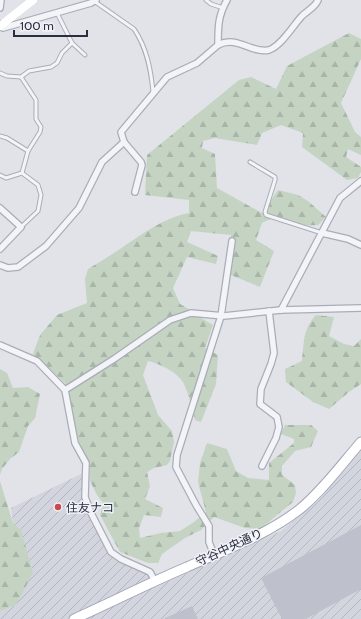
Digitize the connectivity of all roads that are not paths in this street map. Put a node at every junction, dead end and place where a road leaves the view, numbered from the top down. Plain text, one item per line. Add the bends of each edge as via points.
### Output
1 (0, 0) edge
2 (33, 0) edge
3 (206, 0) edge
4 (227, 0) edge
5 (318, 0) edge
6 (95, 1) edge
7 (0, 8) edge
8 (223, 8) junction
9 (57, 13) junction
10 (0, 25) edge
11 (72, 43) junction
12 (218, 45) junction
13 (85, 55) dead end
14 (0, 73) edge
15 (21, 77) junction
16 (153, 94) junction
17 (0, 136) edge
18 (124, 142) junction
19 (28, 151) junction
20 (250, 162) dead end
21 (22, 174) junction
22 (0, 175) edge
23 (361, 182) edge
24 (135, 192) dead end
25 (0, 208) edge
26 (22, 227) junction
27 (322, 233) junction
28 (232, 241) dead end
29 (361, 245) edge
30 (0, 249) edge
31 (0, 265) edge
32 (361, 308) edge
33 (281, 310) junction
34 (269, 312) junction
35 (221, 316) junction
36 (0, 345) edge
37 (65, 390) junction
38 (361, 442) edge
39 (262, 466) dead end
40 (214, 554) junction
41 (155, 581) junction
42 (74, 619) edge

1 - 7 street
2 - 10 street
3 - 8 lane
4 - 8 street
5 - 12 street via 286,38 270,50 260,50 233,42
6 - 9 street
6 - 16 lane via 134,28 139,35 150,66
8 - 12 street via 218,23
9 - 10 street via 3,28
9 - 11 lane
11 - 13 lane
11 - 15 lane via 51,67 29,71
12 - 16 street via 197,63 167,77
14 - 15 lane
15 - 19 lane via 36,100 36,120 40,127 40,132
16 - 18 street via 121,132
17 - 19 lane
18 - 24 street via 142,165
18 - 31 street via 102,162 79,208 46,246 18,267 8,268
19 - 21 lane
20 - 27 lane via 275,177 266,215
21 - 22 lane via 6,178
21 - 26 lane via 38,185 41,195 38,211
23 - 27 street via 340,198
25 - 26 street
26 - 30 street
27 - 29 street
27 - 33 street
28 - 35 street
32 - 33 street
33 - 34 street
34 - 35 street
34 - 39 street via 274,353 261,389 260,404 277,417 279,427
35 - 37 street via 191,313 170,320
35 - 40 street via 177,455 176,467 209,526 209,542
36 - 37 street via 37,361
37 - 41 street via 75,443 86,463 85,497 91,513 111,552 121,560 150,572
38 - 40 main road, 守谷中央通り via 299,510 263,533
40 - 41 main road, 守谷中央通り
41 - 42 main road, 守谷中央通り

